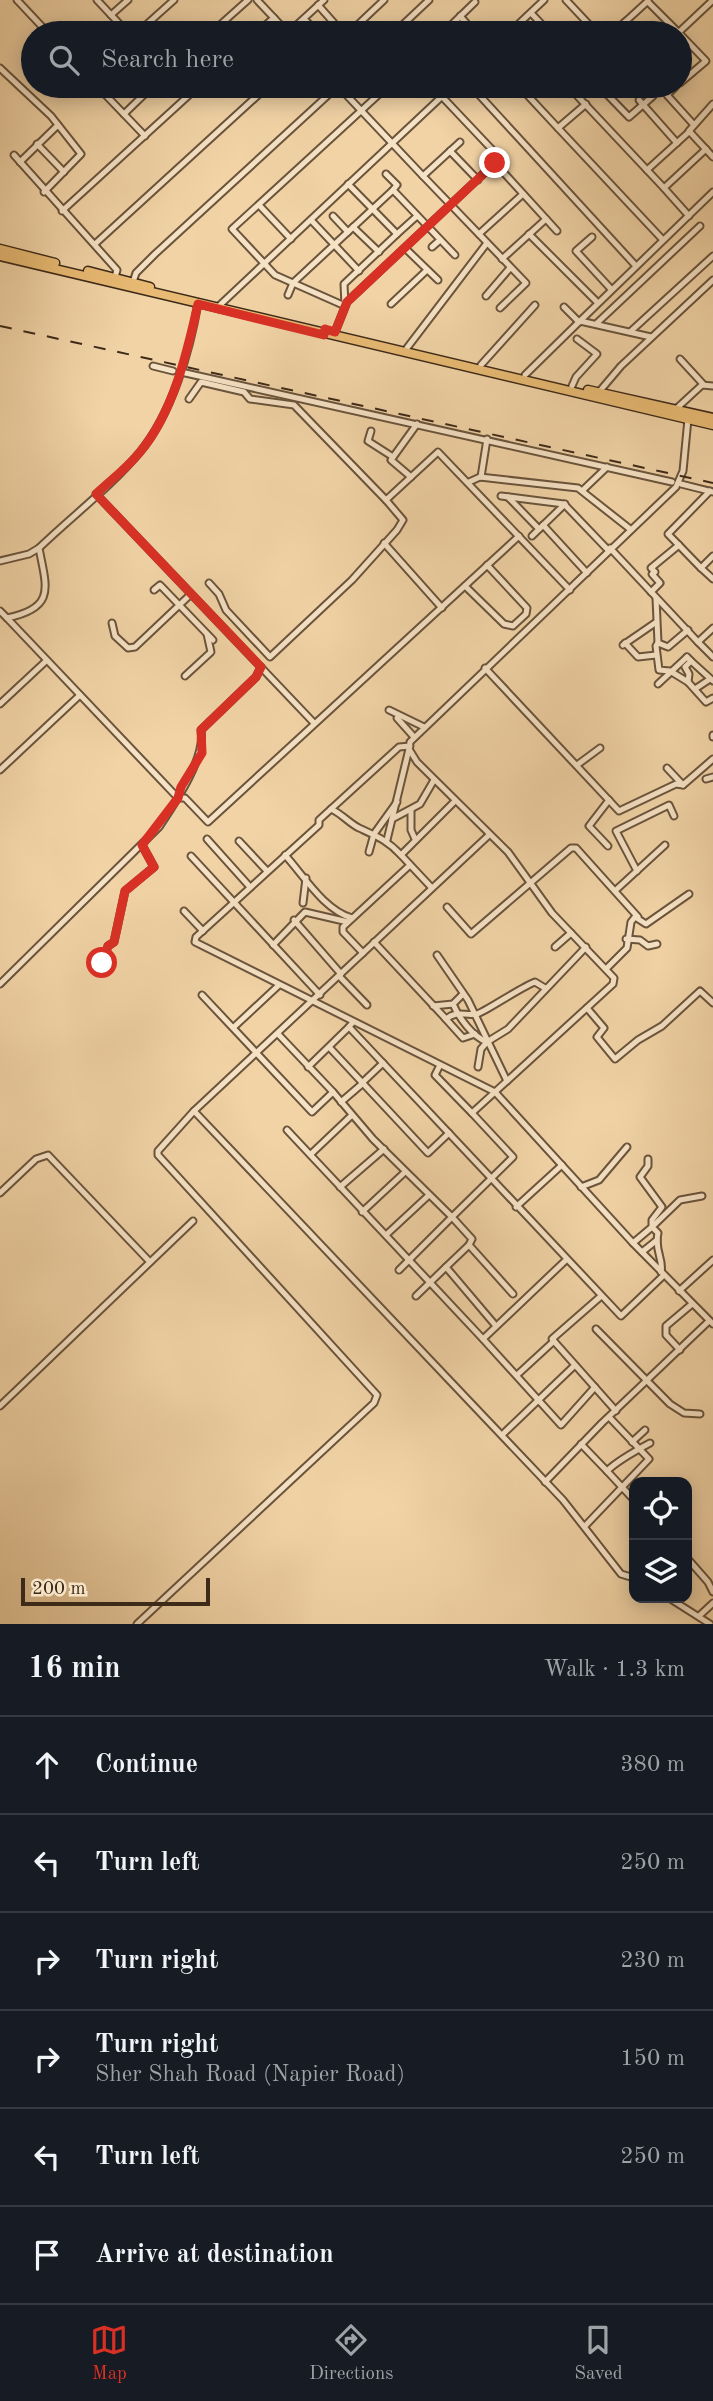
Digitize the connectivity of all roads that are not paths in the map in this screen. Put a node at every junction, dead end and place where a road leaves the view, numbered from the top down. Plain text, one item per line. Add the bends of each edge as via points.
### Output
1 (18, 0) edge
2 (97, 0) edge
3 (128, 0) edge
4 (174, 0) edge
5 (248, 0) edge
6 (324, 0) edge
7 (384, 0) edge
8 (429, 0) edge
9 (544, 0) edge
10 (566, 0) edge
11 (713, 0) edge
12 (260, 1) edge
13 (647, 1) edge
14 (475, 2) dead end
15 (318, 5) junction
16 (531, 13) junction
17 (111, 15) junction
18 (460, 16) junction
19 (274, 18) junction
20 (304, 19) joint
21 (37, 21) edge
22 (117, 21) edge
23 (150, 21) edge
24 (224, 21) edge
25 (270, 21) edge
26 (277, 21) edge
27 (302, 21) edge
28 (332, 21) edge
29 (362, 21) edge
30 (407, 21) edge
31 (455, 21) edge
32 (464, 21) edge
33 (522, 21) edge
34 (539, 21) edge
35 (586, 21) edge
36 (626, 21) edge
37 (667, 21) edge
38 (691, 21) edge
39 (692, 46) edge
40 (713, 55) edge
41 (706, 61) junction
42 (0, 68) edge
43 (692, 72) edge
44 (21, 89) edge
45 (31, 98) edge
46 (109, 98) edge
47 (141, 98) edge
48 (186, 98) edge
49 (254, 98) edge
50 (325, 98) edge
51 (350, 98) edge
52 (375, 98) edge
53 (440, 98) edge
54 (444, 98) edge
55 (482, 98) edge
56 (530, 98) edge
57 (580, 98) edge
58 (611, 98) edge
59 (649, 98) edge
60 (670, 98) edge
61 (641, 102) junction
62 (586, 104) junction
63 (713, 104) edge
64 (362, 110) junction
65 (124, 114) junction
66 (58, 125) junction
67 (694, 125) junction
68 (558, 128) junction
69 (690, 131) junction
70 (145, 136) junction
71 (393, 142) junction
72 (460, 142) dead end
73 (677, 143) junction
74 (37, 144) junction
75 (706, 149) junction
76 (450, 151) junction
77 (14, 155) dead end
78 (713, 157) edge
79 (20, 162) junction
80 (495, 163) junction
81 (647, 170) junction
82 (64, 172) junction
83 (386, 174) dead end
84 (423, 176) junction
85 (478, 180) junction
86 (348, 184) junction
87 (664, 188) junction
88 (393, 190) junction
89 (44, 192) junction
90 (713, 192) edge
91 (523, 194) junction
92 (259, 205) junction
93 (451, 206) junction
94 (372, 210) junction
95 (62, 211) junction
96 (333, 216) dead end
97 (417, 216) junction
98 (689, 216) junction
99 (546, 219) junction
100 (311, 220) junction
101 (700, 226) dead end
102 (428, 228) junction
103 (350, 230) junction
104 (557, 231) dead end
105 (397, 234) junction
106 (479, 234) junction
107 (529, 234) junction
108 (592, 237) dead end
109 (291, 239) junction
110 (440, 240) junction
111 (663, 240) junction
112 (487, 243) junction
113 (95, 244) junction
114 (334, 245) junction
115 (432, 247) dead end
116 (0, 249) edge
117 (406, 249) junction
118 (378, 254) junction
119 (0, 256) edge
120 (455, 256) dead end
121 (713, 256) edge
122 (502, 259) junction
123 (264, 264) junction
124 (636, 266) junction
125 (388, 267) junction
126 (510, 268) junction
127 (71, 270) junction
128 (427, 270) junction
129 (359, 271) junction
130 (115, 277) junction
131 (438, 280) dead end
132 (713, 280) edge
133 (133, 282) junction
134 (292, 284) junction
135 (611, 289) junction
136 (288, 295) dead end
137 (486, 296) dead end
138 (198, 302) junction
139 (597, 302) junction
140 (391, 304) dead end
141 (220, 305) junction
142 (536, 305) dead end
143 (345, 306) junction
144 (564, 307) dead end
145 (500, 308) dead end
146 (579, 322) junction
147 (596, 324) junction
148 (630, 331) junction
149 (325, 332) junction
150 (335, 332) junction
151 (651, 337) junction
152 (577, 339) dead end
153 (406, 350) junction
154 (680, 359) dead end
155 (481, 365) junction
156 (153, 366) dead end
157 (173, 370) dead end
158 (181, 372) dead end
159 (524, 375) junction
160 (703, 384) junction
161 (572, 386) junction
162 (713, 386) edge
163 (598, 392) junction
164 (190, 399) dead end
165 (676, 409) junction
166 (688, 415) junction
167 (713, 418) edge
168 (417, 424) junction
169 (713, 425) edge
170 (371, 431) dead end
171 (487, 439) junction
172 (393, 457) junction
173 (607, 467) junction
174 (411, 477) junction
175 (481, 477) junction
176 (469, 482) junction
177 (672, 482) dead end
178 (681, 484) dead end
179 (583, 491) junction
180 (712, 491) edge
181 (96, 494) junction
182 (386, 500) junction
183 (565, 505) junction
184 (541, 527) junction
185 (630, 529) junction
186 (519, 536) junction
187 (532, 536) dead end
188 (384, 543) junction
189 (679, 545) junction
190 (39, 548) junction
191 (610, 549) junction
192 (713, 556) edge
193 (0, 561) edge
194 (487, 565) junction
195 (701, 568) junction
196 (587, 573) junction
197 (713, 579) edge
198 (209, 583) dead end
199 (465, 586) junction
200 (154, 590) dead end
201 (570, 590) junction
202 (191, 594) junction
203 (653, 595) junction
204 (180, 604) junction
205 (442, 608) junction
206 (0, 611) edge
207 (7, 618) junction
208 (112, 623) dead end
209 (655, 623) junction
210 (713, 628) edge
211 (688, 631) junction
212 (208, 634) junction
213 (213, 640) dead end
214 (698, 642) junction
215 (658, 643) junction
216 (656, 655) junction
217 (713, 657) edge
218 (46, 661) junction
219 (691, 661) junction
220 (261, 667) junction
221 (485, 668) junction
222 (713, 669) edge
223 (670, 671) junction
224 (184, 677) dead end
225 (710, 678) edge
226 (688, 682) junction
227 (658, 684) dead end
228 (695, 689) junction
229 (80, 695) junction
230 (713, 698) edge
231 (0, 704) edge
232 (314, 723) junction
233 (424, 727) junction
234 (414, 737) junction
235 (410, 747) junction
236 (600, 748) dead end
237 (393, 753) junction
238 (713, 759) edge
239 (407, 760) junction
240 (577, 765) junction
241 (667, 768) dead end
242 (0, 770) edge
243 (435, 780) junction
244 (683, 785) junction
245 (178, 798) junction
246 (646, 799) junction
247 (398, 800) junction
248 (610, 800) junction
249 (455, 801) junction
250 (331, 809) junction
251 (411, 810) junction
252 (651, 813) junction
253 (674, 816) dead end
254 (392, 819) junction
255 (374, 834) junction
256 (489, 835) junction
257 (207, 839) dead end
258 (415, 839) junction
259 (387, 840) junction
260 (239, 841) dead end
261 (142, 845) junction
262 (665, 845) dead end
263 (608, 846) dead end
264 (369, 852) dead end
265 (285, 855) junction
266 (401, 855) junction
267 (191, 856) dead end
268 (410, 865) junction
269 (267, 871) junction
270 (637, 871) junction
271 (526, 874) junction
272 (306, 878) junction
273 (532, 882) junction
274 (526, 886) junction
275 (250, 887) junction
276 (431, 887) junction
277 (617, 889) junction
278 (689, 894) dead end
279 (233, 902) junction
280 (303, 903) dead end
281 (447, 907) dead end
282 (184, 911) dead end
283 (638, 917) junction
284 (294, 920) junction
285 (350, 920) junction
286 (203, 931) junction
287 (571, 933) junction
288 (626, 939) junction
289 (373, 942) junction
290 (657, 944) dead end
291 (273, 945) junction
292 (555, 947) dead end
293 (586, 947) junction
294 (363, 953) junction
295 (437, 955) dead end
296 (102, 963) dead end
297 (606, 969) junction
298 (340, 975) junction
299 (0, 984) edge
300 (279, 985) junction
301 (545, 988) junction
302 (463, 994) junction
303 (202, 995) dead end
304 (320, 995) junction
305 (313, 1002) junction
306 (713, 1003) edge
307 (453, 1004) junction
308 (367, 1005) dead end
309 (433, 1006) junction
310 (587, 1008) junction
311 (457, 1012) junction
312 (475, 1014) junction
313 (445, 1018) junction
314 (351, 1024) junction
315 (233, 1027) junction
316 (278, 1034) junction
317 (475, 1034) junction
318 (487, 1042) junction
319 (329, 1047) junction
320 (257, 1053) junction
321 (383, 1063) junction
322 (440, 1065) junction
323 (308, 1067) junction
324 (478, 1067) dead end
325 (507, 1081) junction
326 (362, 1083) junction
327 (333, 1092) junction
328 (495, 1092) junction
329 (341, 1102) junction
330 (194, 1111) junction
331 (472, 1113) junction
332 (352, 1115) junction
333 (287, 1129) dead end
334 (449, 1133) junction
335 (627, 1147) dead end
336 (384, 1149) junction
337 (311, 1154) junction
338 (648, 1159) dead end
339 (562, 1165) junction
340 (405, 1172) junction
341 (491, 1179) junction
342 (340, 1187) junction
343 (581, 1187) junction
344 (0, 1193) edge
345 (429, 1195) junction
346 (702, 1196) dead end
347 (516, 1207) junction
348 (362, 1212) junction
349 (452, 1217) junction
350 (193, 1221) dead end
351 (652, 1227) junction
352 (386, 1236) junction
353 (657, 1240) junction
354 (633, 1243) junction
355 (469, 1245) junction
356 (642, 1252) junction
357 (410, 1259) junction
358 (566, 1260) junction
359 (713, 1260) edge
360 (150, 1262) junction
361 (446, 1267) junction
362 (399, 1270) dead end
363 (663, 1274) junction
364 (430, 1282) junction
365 (679, 1291) junction
366 (513, 1294) dead end
367 (416, 1296) dead end
368 (600, 1297) junction
369 (692, 1304) junction
370 (711, 1323) edge
371 (496, 1326) junction
372 (596, 1329) dead end
373 (713, 1330) edge
374 (483, 1339) junction
375 (554, 1341) junction
376 (680, 1350) junction
377 (575, 1365) junction
378 (516, 1375) junction
379 (647, 1382) junction
380 (596, 1387) junction
381 (538, 1400) junction
382 (0, 1406) edge
383 (617, 1411) junction
384 (700, 1414) dead end
385 (609, 1417) junction
386 (645, 1430) dead end
387 (502, 1435) junction
388 (632, 1442) junction
389 (650, 1443) dead end
390 (581, 1444) junction
391 (639, 1449) junction
392 (607, 1471) junction
393 (545, 1482) junction
394 (622, 1487) junction
395 (629, 1495) edge
396 (584, 1526) junction
397 (692, 1564) edge
398 (629, 1576) edge
399 (713, 1592) edge
400 (677, 1603) edge
401 (713, 1603) edge
402 (699, 1616) junction
403 (137, 1624) edge
404 (710, 1624) edge

1 - 21 street
2 - 17 street
3 - 17 street
4 - 23 street
5 - 24 street
6 - 15 street
7 - 29 street
8 - 30 street
9 - 16 street
10 - 35 street
11 - 38 street
12 - 19 street
13 - 36 street
13 - 37 street
14 - 18 street
15 - 20 street
15 - 28 street
16 - 33 street
16 - 34 street
17 - 22 street
18 - 31 street
18 - 32 street
19 - 25 street
19 - 26 street
20 - 27 street
39 - 41 street
40 - 41 street
41 - 43 street
42 - 44 street
45 - 66 street
46 - 65 street
47 - 65 street
48 - 70 street
49 - 113 street
50 - 133 street via 155,254
51 - 64 street
52 - 64 street
53 - 71 street
54 - 80 street via 500,158
55 - 124 street
56 - 68 street
57 - 62 street
58 - 61 street via 629,117
59 - 61 street
60 - 67 street
61 - 73 street
62 - 68 street
62 - 81 street
63 - 67 street
64 - 71 street
64 - 92 street
65 - 70 street
66 - 74 street
66 - 82 street via 81,154
67 - 69 street
68 - 111 street
69 - 73 street
69 - 75 street
70 - 95 street
71 - 84 street
71 - 86 street
72 - 76 street
73 - 81 street
74 - 79 street
74 - 82 street
75 - 78 street
75 - 87 street
76 - 84 street
76 - 85 street
77 - 79 street
79 - 89 street
80 - 85 street
80 - 91 street
81 - 87 street
82 - 89 street
83 - 88 street via 397,186
84 - 93 street
85 - 93 street
86 - 94 street
86 - 100 street
87 - 98 street
88 - 94 street
88 - 97 street
89 - 95 street
90 - 98 street
91 - 99 street
91 - 106 street
92 - 109 street
92 - 123 street via 232,229
93 - 102 street
93 - 106 street
94 - 103 street
94 - 105 street
95 - 113 street
96 - 103 street
97 - 102 street
97 - 105 street
98 - 111 street
99 - 104 street
99 - 107 street
100 - 109 street
100 - 114 street
101 - 147 street
102 - 110 street
102 - 117 street
103 - 114 street
103 - 118 street
105 - 118 street
106 - 112 street
107 - 122 street
107 - 139 street
108 - 135 street via 576,251
109 - 123 street
110 - 115 street
110 - 120 street
111 - 124 street
112 - 122 street
112 - 153 street
113 - 130 street via 117,270
114 - 129 street
114 - 134 street
116 - 127 main road
117 - 125 street
117 - 128 street
118 - 125 street
118 - 129 street
119 - 127 main road
121 - 148 street
122 - 126 street
123 - 134 street
123 - 141 street
124 - 135 street
125 - 143 street
126 - 137 street
126 - 145 street via 526,283
127 - 130 main road
127 - 138 main road
128 - 131 street
128 - 140 street
129 - 143 street via 344,284
130 - 133 main road
132 - 151 street
133 - 138 main road
134 - 136 street
134 - 143 street
135 - 139 street
138 - 141 main road
138 - 149 main road
138 - 181 street via 181,366 155,430 141,451
139 - 146 street
141 - 149 main road
142 - 155 street
143 - 150 street
144 - 146 street
146 - 147 street
146 - 159 street
147 - 148 street
148 - 151 street
149 - 150 main road
149 - 153 main road
150 - 153 main road
151 - 163 street
152 - 161 street via 597,354
153 - 155 main road
153 - 166 main road
154 - 160 street
155 - 159 main road
156 - 157 street
158 - 168 street
159 - 161 main road
160 - 162 street
160 - 165 street
161 - 163 main road
163 - 165 main road
164 - 182 street via 201,383 244,392 250,399 294,405
165 - 166 main road
166 - 167 main road
166 - 169 main road
166 - 185 street via 683,471 676,487
168 - 171 street
168 - 172 street
170 - 172 street via 368,441
171 - 173 street
171 - 175 street
172 - 174 street
173 - 177 street
173 - 179 street
174 - 176 street via 438,452
174 - 182 street
175 - 176 street
175 - 179 street via 574,486
176 - 186 street
178 - 180 street
179 - 185 street
180 - 189 street via 668,534
181 - 190 street
181 - 202 street
182 - 188 street via 403,520
183 - 184 street
183 - 184 street via 505,497
183 - 191 street
184 - 187 street
184 - 196 street
185 - 191 street
186 - 194 street
186 - 201 street
188 - 198 street via 352,580 270,657 226,610
188 - 205 street
189 - 195 street
189 - 203 street via 651,568 660,583
190 - 193 street
190 - 207 street via 47,576 43,598 23,615
191 - 196 street
191 - 203 street
192 - 195 street
194 - 199 street
194 - 199 street via 527,608 526,614 513,626 504,624
195 - 197 street
196 - 201 street
199 - 205 street
200 - 204 street via 160,585
201 - 221 street
202 - 204 street
202 - 220 street
203 - 209 street
203 - 211 street
204 - 208 street via 135,647 118,641
204 - 212 street
205 - 232 street
206 - 207 street
207 - 218 street
209 - 215 street
209 - 216 street via 624,644 638,657
210 - 214 street
211 - 214 street
211 - 215 street via 668,647
212 - 213 street
212 - 224 street via 211,652
214 - 217 street
215 - 216 street
216 - 223 street via 659,670
218 - 229 street
218 - 231 street
219 - 223 street via 687,657
219 - 225 street
219 - 226 street via 685,667
220 - 232 street
220 - 245 street via 201,730 202,753
221 - 233 street
221 - 240 street
222 - 225 street
223 - 226 street
223 - 227 street
225 - 228 street
226 - 228 street
228 - 230 street via 706,702
229 - 242 street
229 - 245 street
232 - 245 street via 208,822 185,798
233 - 234 street
233 - 234 street via 391,712
234 - 235 street
235 - 237 street via 399,747
235 - 239 street
235 - 243 street
236 - 240 street
237 - 239 street
237 - 250 street
238 - 244 street
239 - 247 street
240 - 248 street
241 - 244 street
243 - 249 street
243 - 251 street
244 - 246 street
245 - 261 street
246 - 248 street via 619,811
246 - 252 street
247 - 254 street
247 - 255 street
248 - 263 street via 589,826
249 - 256 street
249 - 258 street
250 - 255 street
250 - 265 street
251 - 254 street
251 - 258 street
252 - 253 street via 669,805
252 - 270 street via 616,831
254 - 259 street
255 - 259 street
255 - 264 street
256 - 271 street
256 - 276 street
257 - 275 street
258 - 266 street
259 - 266 street
260 - 269 street
261 - 296 street via 154,867 125,891 114,942
261 - 299 street
262 - 270 street
265 - 269 street
265 - 272 street
266 - 268 street
267 - 279 street
268 - 276 street
268 - 285 street
269 - 275 street
270 - 277 street
271 - 273 street
271 - 274 street via 522,880
272 - 280 street
272 - 285 street
273 - 274 street
273 - 277 street via 576,848
273 - 287 street
274 - 281 street via 471,934
275 - 279 street
276 - 289 street
277 - 283 street
278 - 283 street via 646,924
279 - 286 street
279 - 291 street
282 - 286 street
283 - 288 street via 631,922
284 - 285 street via 305,912
284 - 291 street
284 - 298 street
285 - 294 street via 342,930
286 - 300 street via 196,937 198,946
287 - 292 street
287 - 293 street
288 - 290 street
288 - 297 street via 627,948
289 - 294 street
289 - 309 street
291 - 304 street
293 - 297 street
293 - 301 street
294 - 298 street
295 - 302 street
297 - 310 street via 613,984
298 - 304 street
298 - 308 street
300 - 305 street
300 - 315 street
301 - 312 street via 535,982
301 - 318 street via 508,1028
302 - 307 street
302 - 312 street
303 - 315 street
304 - 305 street
305 - 314 street
305 - 316 street
306 - 310 street via 699,991 659,1028 615,1059 597,1037 604,1028
307 - 309 street
307 - 311 street
309 - 313 street
310 - 325 street
311 - 312 street
311 - 313 street
311 - 317 street
312 - 318 street
313 - 317 street via 463,1038
314 - 319 street
314 - 321 street
314 - 322 street
315 - 320 street
316 - 320 street
316 - 323 street
317 - 318 street
318 - 324 street
318 - 325 street
319 - 323 street
319 - 326 street
320 - 327 street via 312,1112
320 - 330 street
321 - 326 street
321 - 334 street
322 - 328 street
322 - 331 street via 435,1075
323 - 327 street
325 - 328 street
326 - 329 street
326 - 334 street via 428,1153
327 - 329 street
328 - 331 street
328 - 339 street
329 - 332 street
330 - 387 street
330 - 403 street via 158,1155 377,1395 374,1403
331 - 341 street via 513,1157
332 - 336 street
332 - 337 street
333 - 337 street
334 - 341 street
335 - 343 street via 599,1181
336 - 340 street
336 - 342 street
337 - 342 street
338 - 351 street via 640,1177 662,1205
339 - 343 street
339 - 347 street
340 - 345 street
340 - 348 street
341 - 347 street
341 - 349 street
342 - 348 street
343 - 354 street
344 - 360 street via 36,1158 48,1155
345 - 349 street
345 - 352 street
346 - 351 street via 680,1200
347 - 358 street
348 - 352 street
349 - 355 street via 472,1239
349 - 357 street
350 - 360 street
351 - 353 street via 657,1230
351 - 354 street
352 - 357 street
353 - 356 street
353 - 363 street
354 - 356 street
355 - 361 street
355 - 366 street
356 - 363 street
357 - 362 street
357 - 364 street
358 - 368 street
358 - 371 street
359 - 365 street
360 - 382 street
361 - 364 street
361 - 371 street
363 - 365 street
363 - 368 street via 621,1316
364 - 367 street
364 - 374 street
365 - 369 street
368 - 375 street
369 - 370 street
369 - 376 street via 666,1326 666,1335
370 - 373 street
370 - 376 street
371 - 374 street
372 - 379 street
374 - 378 street
375 - 377 street
375 - 378 street
376 - 379 street
377 - 380 street
377 - 381 street
378 - 381 street
379 - 383 street
379 - 384 street via 684,1413
380 - 381 street via 561,1425
380 - 383 street
381 - 387 street
383 - 385 street
385 - 388 street
385 - 390 street
386 - 388 street
387 - 393 street
388 - 391 street
389 - 391 street
390 - 392 street
390 - 393 street
391 - 392 street
391 - 394 street via 649,1459
392 - 394 street
393 - 396 street
394 - 395 street
394 - 396 street
396 - 398 street via 621,1574
397 - 399 street
400 - 402 street
401 - 402 street
402 - 404 street

